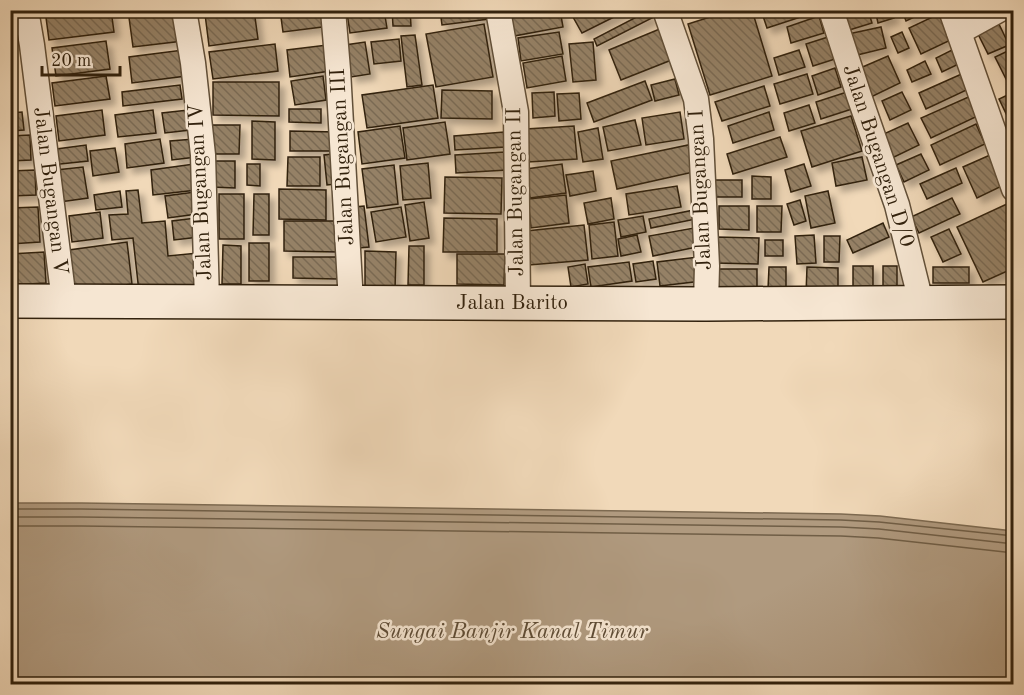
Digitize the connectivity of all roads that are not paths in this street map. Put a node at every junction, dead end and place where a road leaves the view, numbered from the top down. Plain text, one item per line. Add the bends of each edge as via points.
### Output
1 (26, 10) edge
2 (184, 10) edge
3 (333, 10) edge
4 (498, 10) edge
5 (665, 10) edge
6 (831, 10) edge
7 (999, 10) edge
8 (955, 21) edge
9 (1014, 189) edge
10 (10, 301) edge
11 (64, 301) junction
12 (207, 302) junction
13 (921, 302) junction
14 (1014, 302) edge
15 (351, 303) junction
16 (518, 303) junction
17 (706, 304) junction

1 - 11 street, Jalan Bugangan V
2 - 12 street, Jalan Bugangan IV via 203,155
3 - 15 street, Jalan Bugangan III
4 - 16 street, Jalan Bugangan II via 516,112
5 - 17 street, Jalan Bugangan I via 696,99 707,254
6 - 13 street, Jalan Bugangan D/0 via 897,205
7 - 8 street
8 - 9 street
10 - 11 street, Jalan Barito
11 - 12 street, Jalan Barito
12 - 15 street, Jalan Barito
13 - 14 street, Jalan Barito
13 - 17 street, Jalan Barito
15 - 16 street, Jalan Barito
16 - 17 street, Jalan Barito

